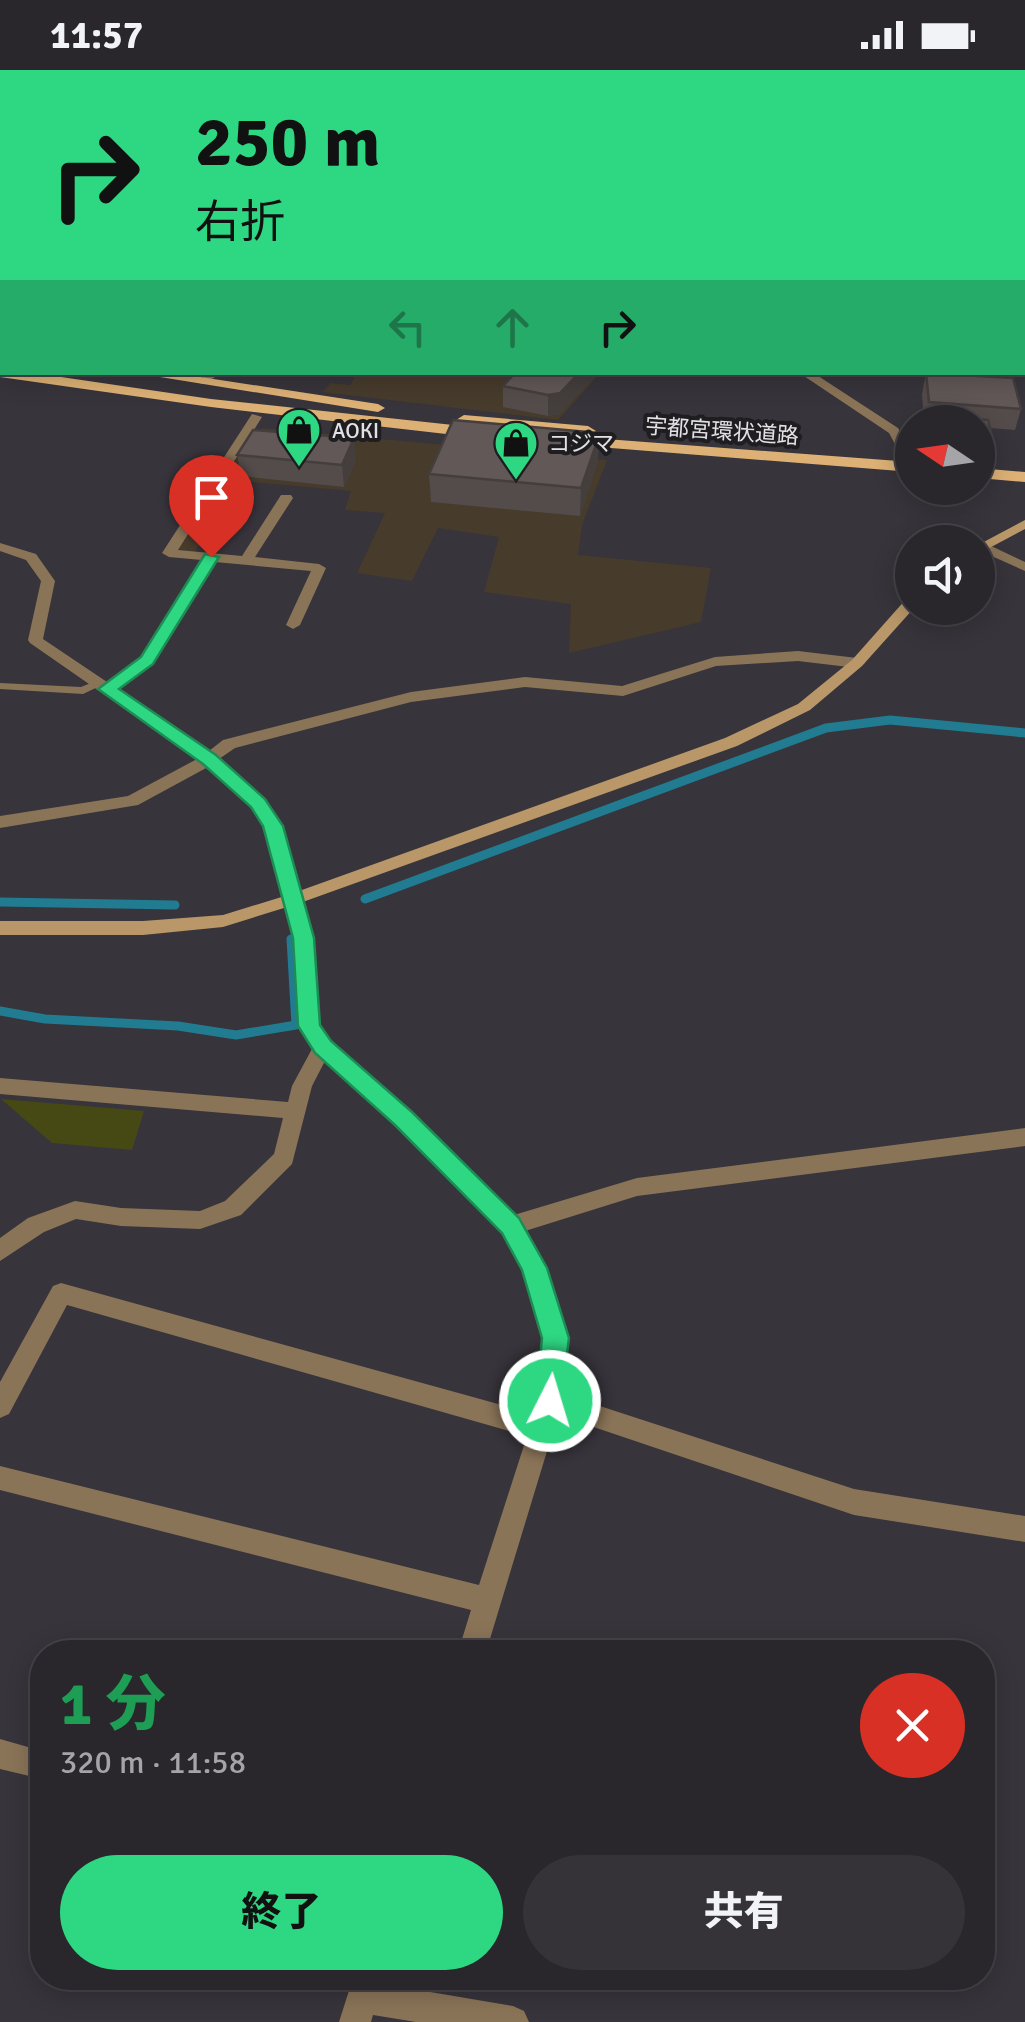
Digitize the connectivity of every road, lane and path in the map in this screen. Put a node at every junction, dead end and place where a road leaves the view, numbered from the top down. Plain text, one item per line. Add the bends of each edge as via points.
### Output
1 (18, 375) edge
2 (85, 375) edge
3 (214, 375) edge
4 (808, 377) edge
5 (123, 381) edge
6 (0, 382) edge
7 (200, 382) junction
8 (256, 416) junction
9 (413, 421) junction
10 (895, 432) edge
11 (895, 458) edge
12 (995, 460) edge
13 (1025, 462) edge
14 (995, 474) edge
15 (1025, 476) edge
16 (286, 498) dead end
17 (1025, 524) edge
18 (995, 541) edge
19 (0, 548) edge
20 (995, 555) edge
21 (211, 557) junction
22 (246, 561) junction
23 (1025, 568) edge
24 (895, 620) edge
25 (293, 625) dead end
26 (856, 664) junction
27 (0, 686) edge
28 (103, 686) junction
29 (209, 760) junction
30 (0, 822) edge
31 (294, 899) junction
32 (0, 928) edge
33 (323, 1047) junction
34 (0, 1086) edge
35 (296, 1111) junction
36 (1025, 1137) edge
37 (510, 1226) junction
38 (0, 1252) edge
39 (550, 1401) junction
40 (0, 1406) edge
41 (542, 1428) junction
42 (0, 1478) edge
43 (1025, 1529) edge
44 (488, 1601) junction
45 (476, 1640) edge
46 (0, 1754) edge
47 (30, 1762) edge
48 (362, 1999) edge
49 (512, 2022) edge

1 - 5 main road
2 - 5 main road
3 - 7 lane
4 - 10 street
5 - 7 main road
5 - 9 main road, 宇都宮環状道路
6 - 8 main road
7 - 9 main road via 343,401
8 - 9 main road
8 - 21 street via 168,553
9 - 11 main road, 宇都宮環状道路
12 - 13 main road
14 - 15 main road
16 - 22 street
17 - 18 street
19 - 28 street via 31,557 48,581 36,640
20 - 23 street
21 - 22 street
21 - 28 street via 147,660
22 - 25 street via 319,568
24 - 26 street
26 - 29 street via 798,656 715,662 623,691 525,682 411,697 230,744
26 - 31 street via 804,707 731,742
27 - 28 lane
28 - 29 street
29 - 30 street via 132,800
29 - 31 street via 258,803 273,826
31 - 32 street via 223,922
31 - 33 street via 304,938 309,1026
33 - 35 street
33 - 37 street
34 - 35 street
35 - 38 street via 284,1158 233,1208 200,1220 75,1210 36,1225
36 - 37 street via 636,1186
37 - 39 street via 534,1268 555,1338
39 - 41 street
39 - 43 street via 854,1502
40 - 41 street via 60,1293
41 - 44 street
42 - 44 street
44 - 45 street
46 - 47 street
48 - 49 street

